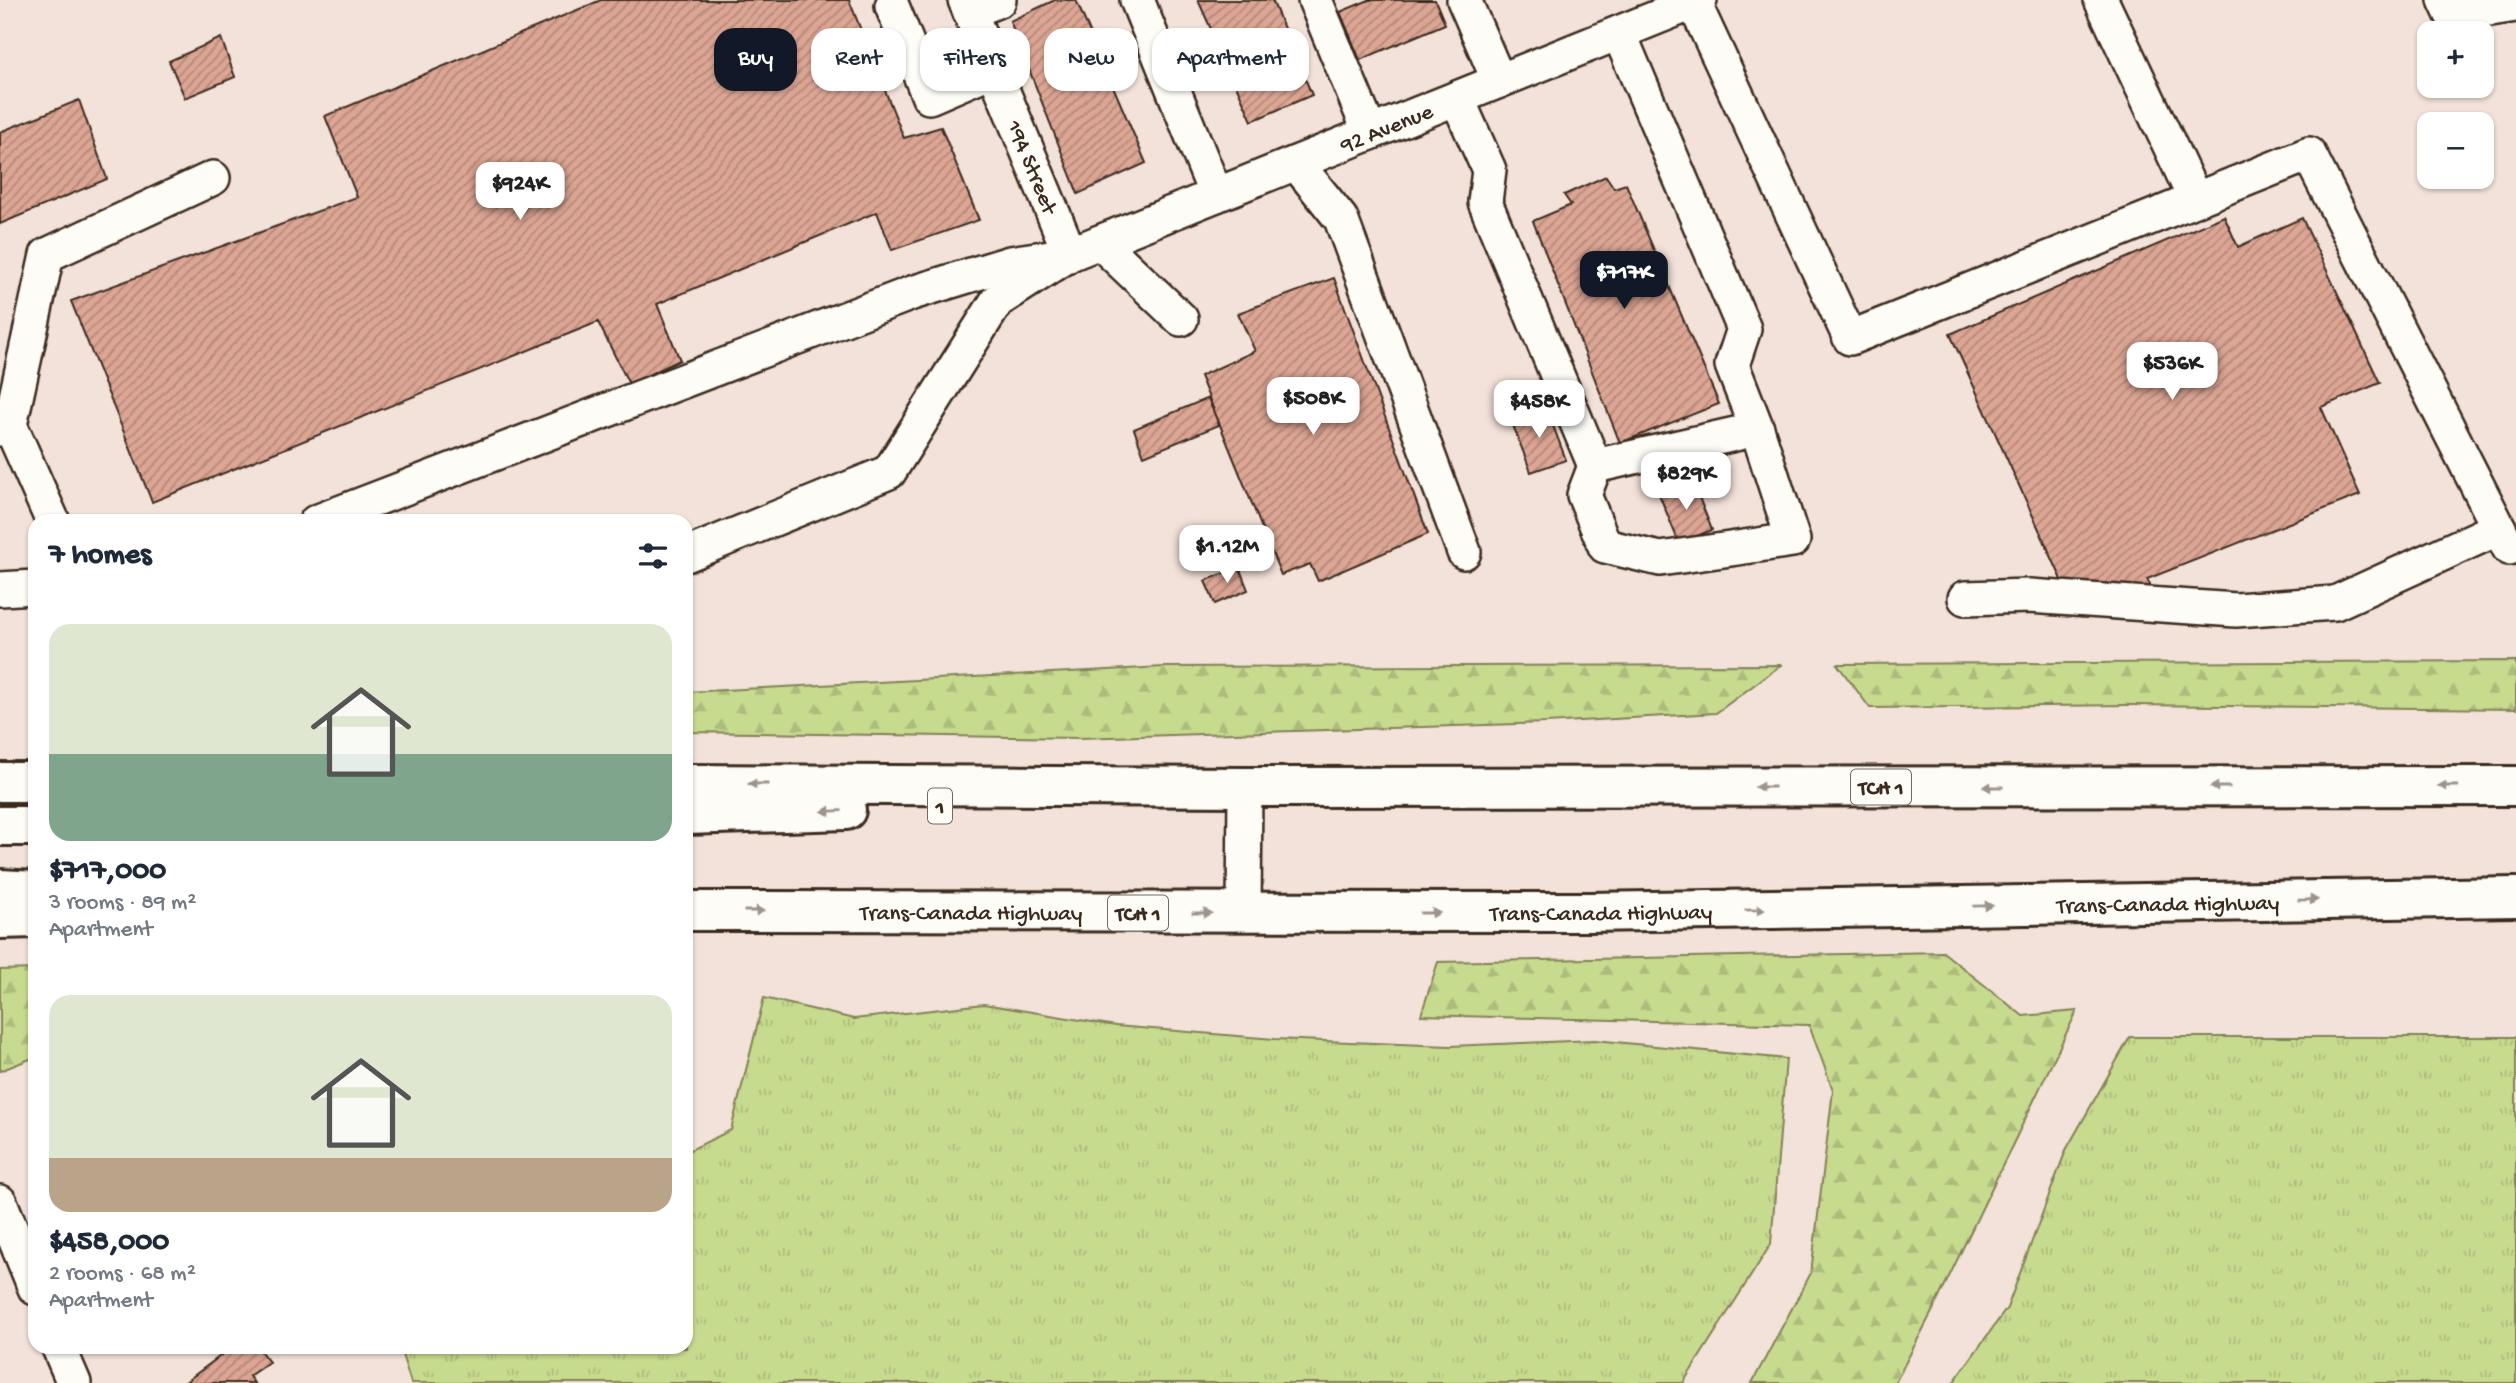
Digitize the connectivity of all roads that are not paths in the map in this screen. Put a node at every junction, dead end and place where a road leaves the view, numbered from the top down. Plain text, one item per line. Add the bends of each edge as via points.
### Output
1 (1137, 0) edge
2 (1315, 0) edge
3 (1464, 0) edge
4 (2101, 0) edge
5 (2445, 0) edge
6 (1697, 1) edge
7 (978, 4) edge
8 (2516, 5) edge
9 (892, 6) dead end
10 (984, 28) edge
11 (1619, 33) junction
12 (920, 75) edge
13 (1499, 81) junction
14 (927, 91) edge
15 (943, 91) edge
16 (1005, 91) edge
17 (1457, 98) junction
18 (1370, 133) junction
19 (1296, 163) junction
20 (213, 178) dead end
21 (1216, 195) junction
22 (2195, 199) junction
23 (1085, 248) junction
24 (1181, 319) dead end
25 (5, 427) edge
26 (1757, 429) junction
27 (1595, 466) junction
28 (49, 514) edge
29 (337, 514) edge
30 (693, 552) edge
31 (1464, 552) dead end
32 (28, 587) edge
33 (0, 589) edge
34 (1965, 598) dead end
35 (0, 782) edge
36 (28, 782) edge
37 (693, 784) edge
38 (2516, 786) edge
39 (1194, 787) junction
40 (1245, 788) junction
41 (693, 815) edge
42 (0, 826) edge
43 (28, 826) edge
44 (0, 889) edge
45 (28, 891) edge
46 (2516, 897) edge
47 (693, 911) edge
48 (1244, 914) junction
49 (28, 918) edge
50 (0, 919) edge
51 (0, 1202) edge
52 (28, 1271) edge
53 (62, 1354) edge
54 (74, 1383) edge

1 - 21 street
2 - 18 street
3 - 13 street
4 - 22 street
5 - 8 street via 2452,15
6 - 11 street, 92 Avenue
6 - 22 street via 1850,338
7 - 10 street, 194 Street
9 - 12 street
11 - 13 street, 92 Avenue
11 - 26 street via 1744,329 1732,365
13 - 17 street, 92 Avenue
14 - 15 street via 929,97
16 - 23 street, 194 Street
17 - 18 street, 92 Avenue
17 - 27 street via 1489,170 1485,202
18 - 19 street, 92 Avenue
19 - 21 street, 92 Avenue
19 - 31 street via 1341,219
20 - 25 street via 47,255
21 - 23 street, 92 Avenue
22 - 34 street via 2309,154 2504,538 2335,603 2236,610 2029,596
23 - 24 street
23 - 29 street via 1010,263 912,293
23 - 30 street via 997,301 889,472
25 - 28 street
26 - 27 street
26 - 27 street via 1793,540 1660,559 1605,546 1584,495
32 - 33 street
35 - 36 highway
39 -> 37 highway, TCH 1
38 -> 40 highway, TCH 1
39 - 40 highway, TCH 1
39 -> 41 highway, 1 via 913,808
40 - 48 street
42 - 43 highway
44 - 45 highway
48 -> 46 highway, Trans-Canada Highway / TCH 1
47 -> 48 highway, Trans-Canada Highway / TCH 1
49 - 50 highway
51 - 52 street
53 - 54 street

